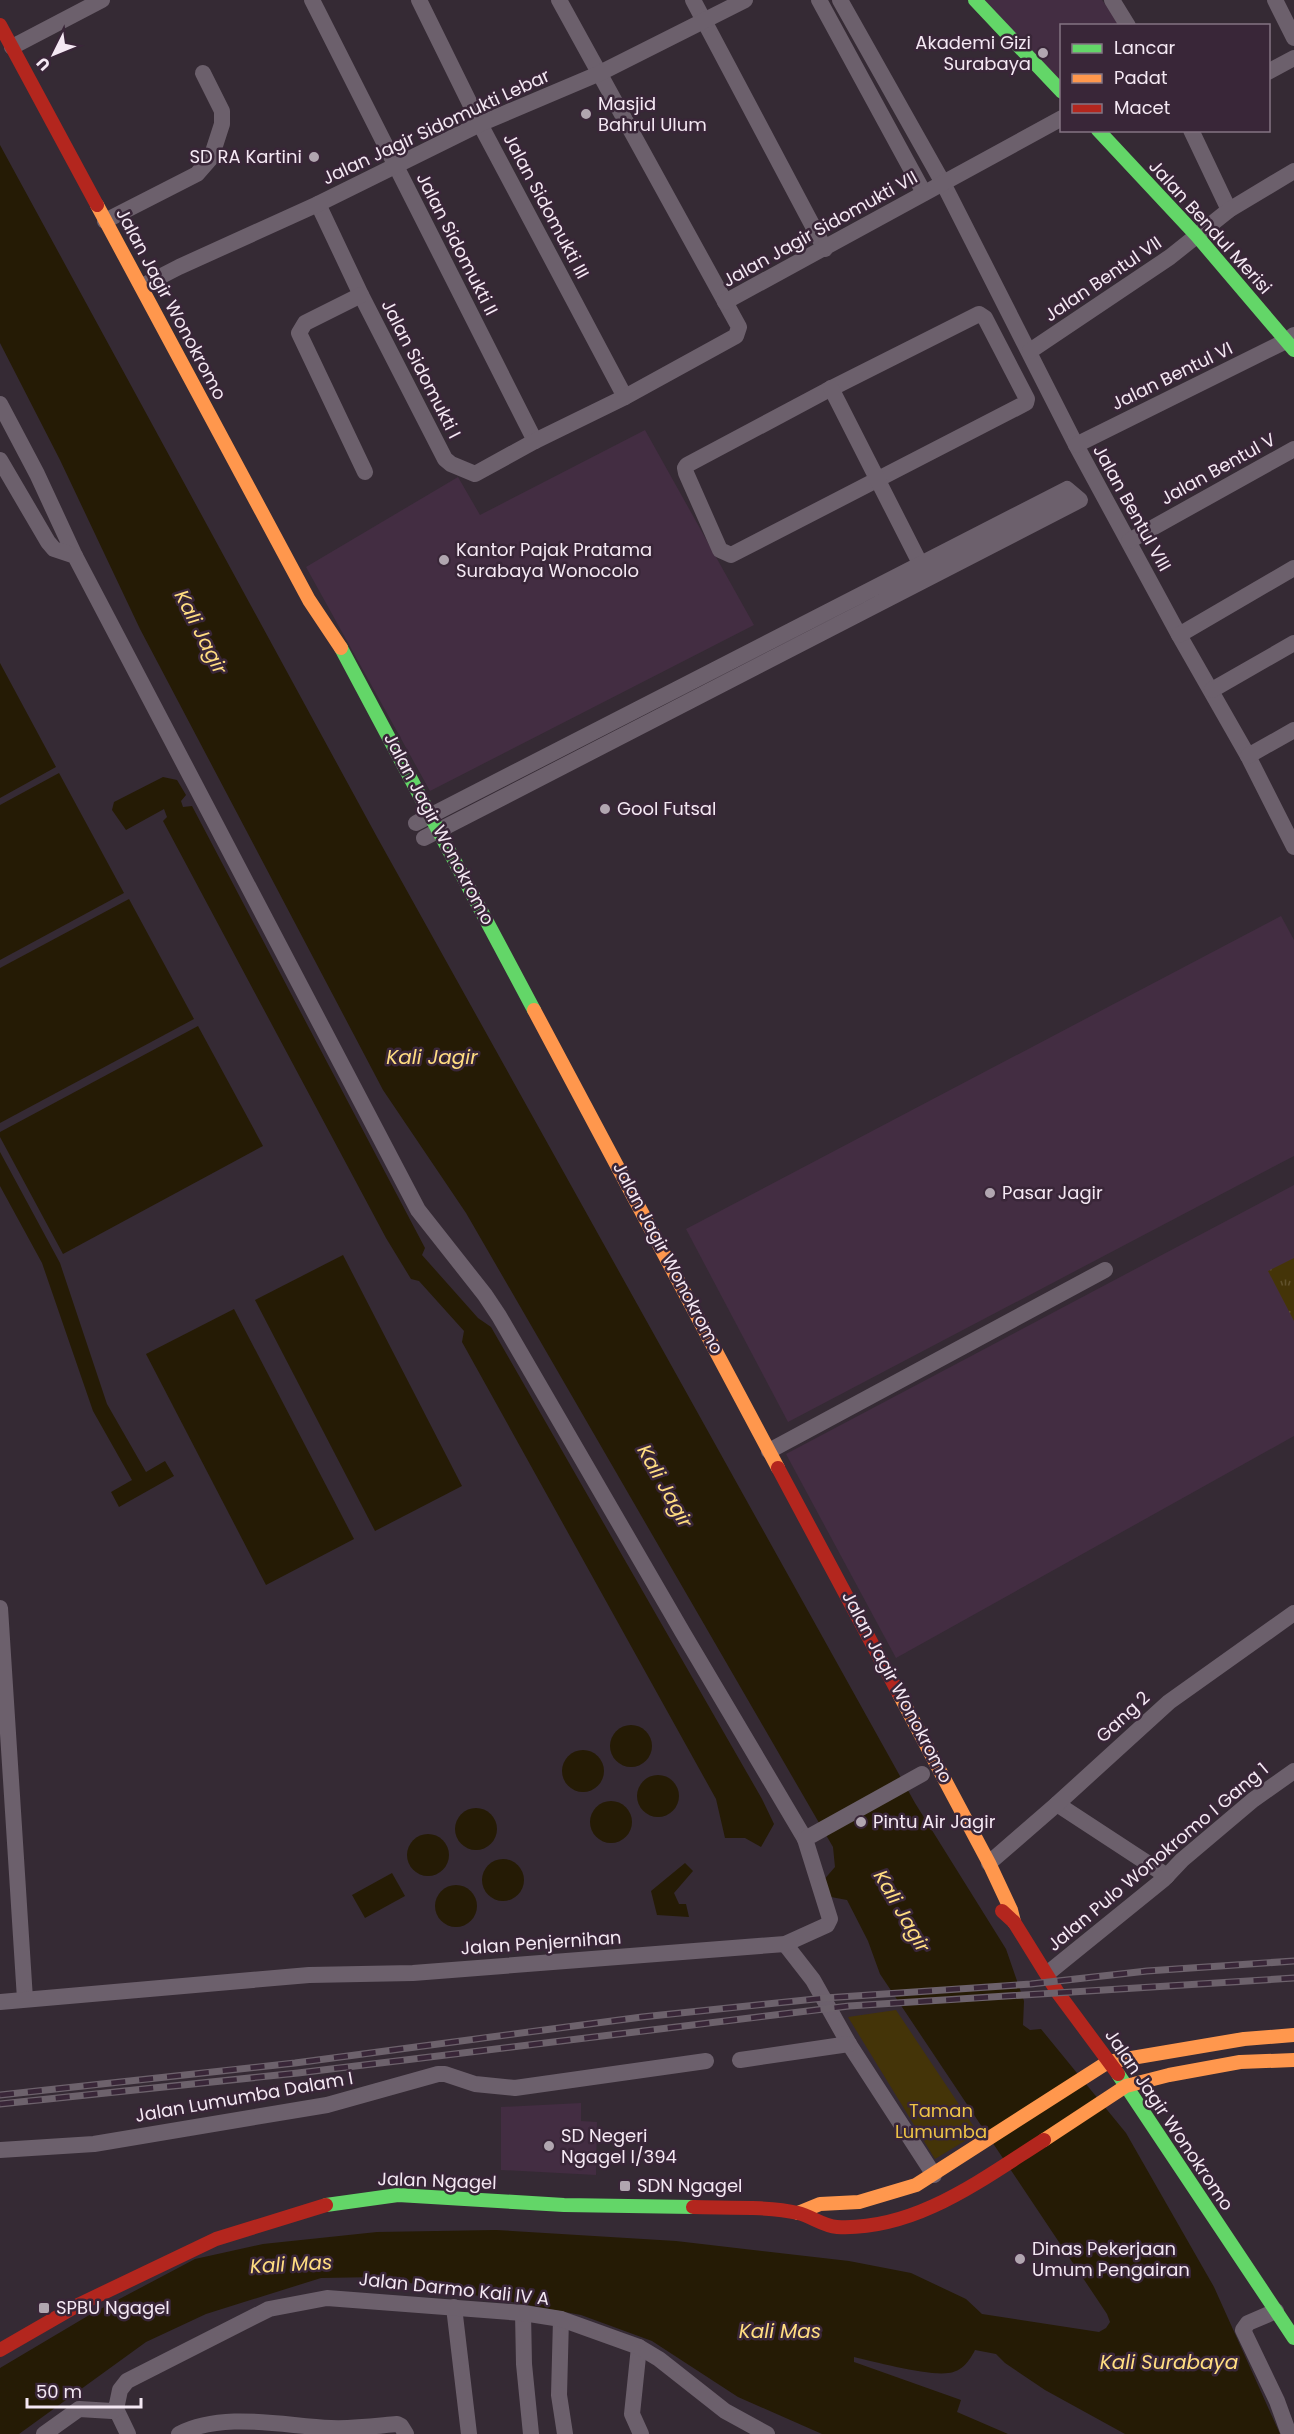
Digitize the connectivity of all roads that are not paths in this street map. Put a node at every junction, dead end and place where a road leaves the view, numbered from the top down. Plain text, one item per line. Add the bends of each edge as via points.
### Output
1 (102, 0) edge
2 (312, 0) edge
3 (419, 0) edge
4 (559, 0) edge
5 (693, 0) edge
6 (745, 0) edge
7 (819, 0) edge
8 (840, 0) edge
9 (975, 0) edge
10 (1112, 0) edge
11 (1275, 0) edge
12 (706, 20) junction
13 (1127, 24) edge
14 (0, 26) edge
15 (1293, 32) edge
16 (12, 47) junction
17 (1294, 58) edge
18 (1270, 71) edge
19 (203, 73) dead end
20 (598, 74) junction
21 (1060, 90) edge
22 (1060, 119) edge
23 (480, 124) junction
24 (1100, 132) edge
25 (1192, 132) edge
26 (395, 166) junction
27 (1294, 171) edge
28 (935, 187) junction
29 (318, 204) junction
30 (1229, 210) junction
31 (105, 221) junction
32 (1197, 236) junction
33 (825, 249) junction
34 (142, 286) junction
35 (361, 295) junction
36 (725, 302) junction
37 (1291, 342) edge
38 (1030, 351) junction
39 (831, 388) junction
40 (625, 397) junction
41 (0, 404) edge
42 (535, 441) junction
43 (1076, 445) junction
44 (1294, 449) edge
45 (0, 460) edge
46 (447, 461) joint
47 (365, 472) dead end
48 (878, 477) junction
49 (1129, 541) junction
50 (75, 555) junction
51 (1294, 568) edge
52 (925, 571) junction
53 (309, 600) junction
54 (1179, 635) junction
55 (1294, 643) edge
56 (321, 644) dead end
57 (1212, 690) junction
58 (1294, 730) edge
59 (1248, 756) junction
60 (425, 829) junction
61 (1294, 847) edge
62 (551, 1042) junction
63 (537, 1050) dead end
64 (560, 1059) junction
65 (546, 1067) dead end
66 (1105, 1270) dead end
67 (769, 1451) junction
68 (0, 1608) edge
69 (1294, 1613) edge
70 (885, 1668) junction
71 (870, 1676) dead end
72 (1294, 1771) edge
73 (923, 1774) dead end
74 (1057, 1804) junction
75 (809, 1836) junction
76 (989, 1863) junction
77 (1167, 1876) junction
78 (983, 1885) dead end
79 (1014, 1922) junction
80 (785, 1944) junction
81 (1048, 1973) junction
82 (25, 1999) junction
83 (0, 2002) edge
84 (1294, 2035) edge
85 (849, 2044) junction
86 (740, 2060) dead end
87 (1294, 2060) edge
88 (706, 2061) dead end
89 (1108, 2062) junction
90 (1126, 2086) junction
91 (0, 2150) edge
92 (934, 2175) junction
93 (798, 2213) junction
94 (454, 2307) junction
95 (1276, 2311) junction
96 (523, 2313) junction
97 (561, 2319) junction
98 (1294, 2338) edge
99 (639, 2348) junction
100 (0, 2350) edge
101 (116, 2409) junction
102 (335, 2431) edge
103 (405, 2432) edge
104 (183, 2433) edge
105 (44, 2434) edge
106 (128, 2434) edge
107 (469, 2434) edge
108 (531, 2434) edge
109 (565, 2434) edge
110 (642, 2434) edge
111 (767, 2434) edge
112 (1289, 2434) edge

1 - 16 street
2 - 26 street, Jalan Sidomukti II
3 - 23 street, Jalan Sidomukti III
4 - 20 street
5 - 12 street
6 - 12 street, Jalan Jagir Sidomukti Lebar
7 - 28 street
8 - 28 street
9 - 21 main road
10 - 13 street
11 - 15 street
12 - 20 street, Jalan Jagir Sidomukti Lebar
12 - 33 street
14 - 16 main road, Jalan Jagir Wonokromo
16 - 31 main road, Jalan Jagir Wonokromo
17 - 18 street
19 - 31 street via 222,111 211,158 197,174
20 - 23 street, Jalan Jagir Sidomukti Lebar
20 - 36 street
22 - 28 street, Jalan Jagir Sidomukti VII
23 - 26 street, Jalan Jagir Sidomukti Lebar
23 - 40 street, Jalan Sidomukti III
24 - 32 main road, Jalan Bendul Merisi
25 - 30 street
26 - 29 street, Jalan Jagir Sidomukti Lebar
26 - 42 street, Jalan Sidomukti II
27 - 30 street, Jalan Bentul VII
28 - 33 street, Jalan Jagir Sidomukti VII
28 - 38 street, Jalan Bentul VIII
29 - 34 street, Jalan Jagir Sidomukti Lebar
29 - 35 street, Jalan Sidomukti I
30 - 32 street, Jalan Bentul VII
31 - 34 main road, Jalan Jagir Wonokromo
32 - 37 main road, Jalan Bendul Merisi
32 - 38 street, Jalan Bentul VII
33 - 36 street, Jalan Jagir Sidomukti VII
34 - 53 main road, Jalan Jagir Wonokromo
35 - 46 street, Jalan Sidomukti I
35 - 47 street, Jalan Sidomukti I via 305,323 299,333
36 - 40 street, Jalan Jagir Sidomukti VII via 739,327 736,336
37 - 43 street, Jalan Bentul VI
38 - 43 street, Jalan Bentul VIII
39 - 48 street
39 - 48 street via 979,314 985,318 1026,403
39 - 48 street via 687,465 686,473 720,550 731,555
40 - 42 street, Jalan Jagir Sidomukti VII
41 - 50 street
42 - 46 street, Jalan Jagir Sidomukti VII via 478,474
43 - 49 street, Jalan Bentul VIII
44 - 49 street, Jalan Bentul V
45 - 50 street via 48,542 54,549
48 - 52 street
49 - 54 street, Jalan Bentul VIII
50 - 75 street via 418,1210 499,1316 677,1623
51 - 54 street
52 - 52 street via 1067,489 1080,500
52 - 60 street
53 - 56 main road, Jalan Jagir Wonokromo
53 - 60 main road, Jalan Jagir Wonokromo via 335,637
54 - 57 street, Jalan Bentul VIII
55 - 57 street
57 - 59 street, Jalan Bentul VIII
58 - 59 street
59 - 61 street, Jalan Bentul VIII
60 - 62 main road, Jalan Jagir Wonokromo
62 - 63 main road
62 - 64 main road, Jalan Jagir Wonokromo
64 - 65 main road
64 - 67 main road, Jalan Jagir Wonokromo
66 - 67 street
67 - 70 main road, Jalan Jagir Wonokromo
68 - 82 street
69 - 74 street, Gang 2 via 1169,1702
70 - 71 main road
70 - 76 main road, Jalan Jagir Wonokromo
72 - 77 street, Jalan Pulo Wonokromo I Gang 1 via 1253,1800
73 - 75 street
74 - 76 street, Gang 2
74 - 77 street
75 - 80 street via 830,1919 826,1925
76 - 79 main road, Jalan Jagir Wonokromo
77 - 81 street, Jalan Pulo Wonokromo I Gang 1
78 - 79 main road, Jalan Jagir Wonokromo
79 - 81 main road, Jalan Jagir Wonokromo
80 - 82 street, Jalan Penjernihan via 413,1973 309,1975
80 - 85 street via 825,1998
81 - 89 main road, Jalan Jagir Wonokromo
82 - 83 street, Jalan Penjernihan
84 - 89 main road, Jalan Ngagel via 1244,2039
85 - 86 street
85 - 92 street
87 - 90 main road, Jalan Ngagel via 1240,2062
88 - 91 street, Jalan Lumumba Dalam I via 515,2088 475,2084 438,2074 327,2105 94,2144
89 - 90 main road, Jalan Jagir Wonokromo
89 - 92 main road, Jalan Ngagel
90 - 93 main road, Jalan Ngagel via 925,2212 866,2226 834,2227
90 - 95 main road, Jalan Jagir Wonokromo
92 - 93 main road, Jalan Ngagel via 904,2190 859,2202 820,2204
93 - 100 main road, Jalan Ngagel via 398,2195 329,2204 216,2239 78,2305
94 - 96 street, Jalan Darmo Kali IV A
94 - 101 street, Jalan Darmo Kali IV A via 327,2298 269,2309 126,2381
94 - 107 street
95 - 98 main road, Jalan Jagir Wonokromo
95 - 112 street via 1248,2323 1243,2330
96 - 97 street, Jalan Darmo Kali IV A
96 - 108 street
97 - 99 street, Jalan Darmo Kali IV A
97 - 109 street via 559,2395
99 - 110 street via 632,2414
99 - 111 street, Jalan Darmo Kali IV A via 725,2411
101 - 105 street via 79,2409
101 - 106 street
102 - 103 street via 396,2424
102 - 104 street via 238,2420

